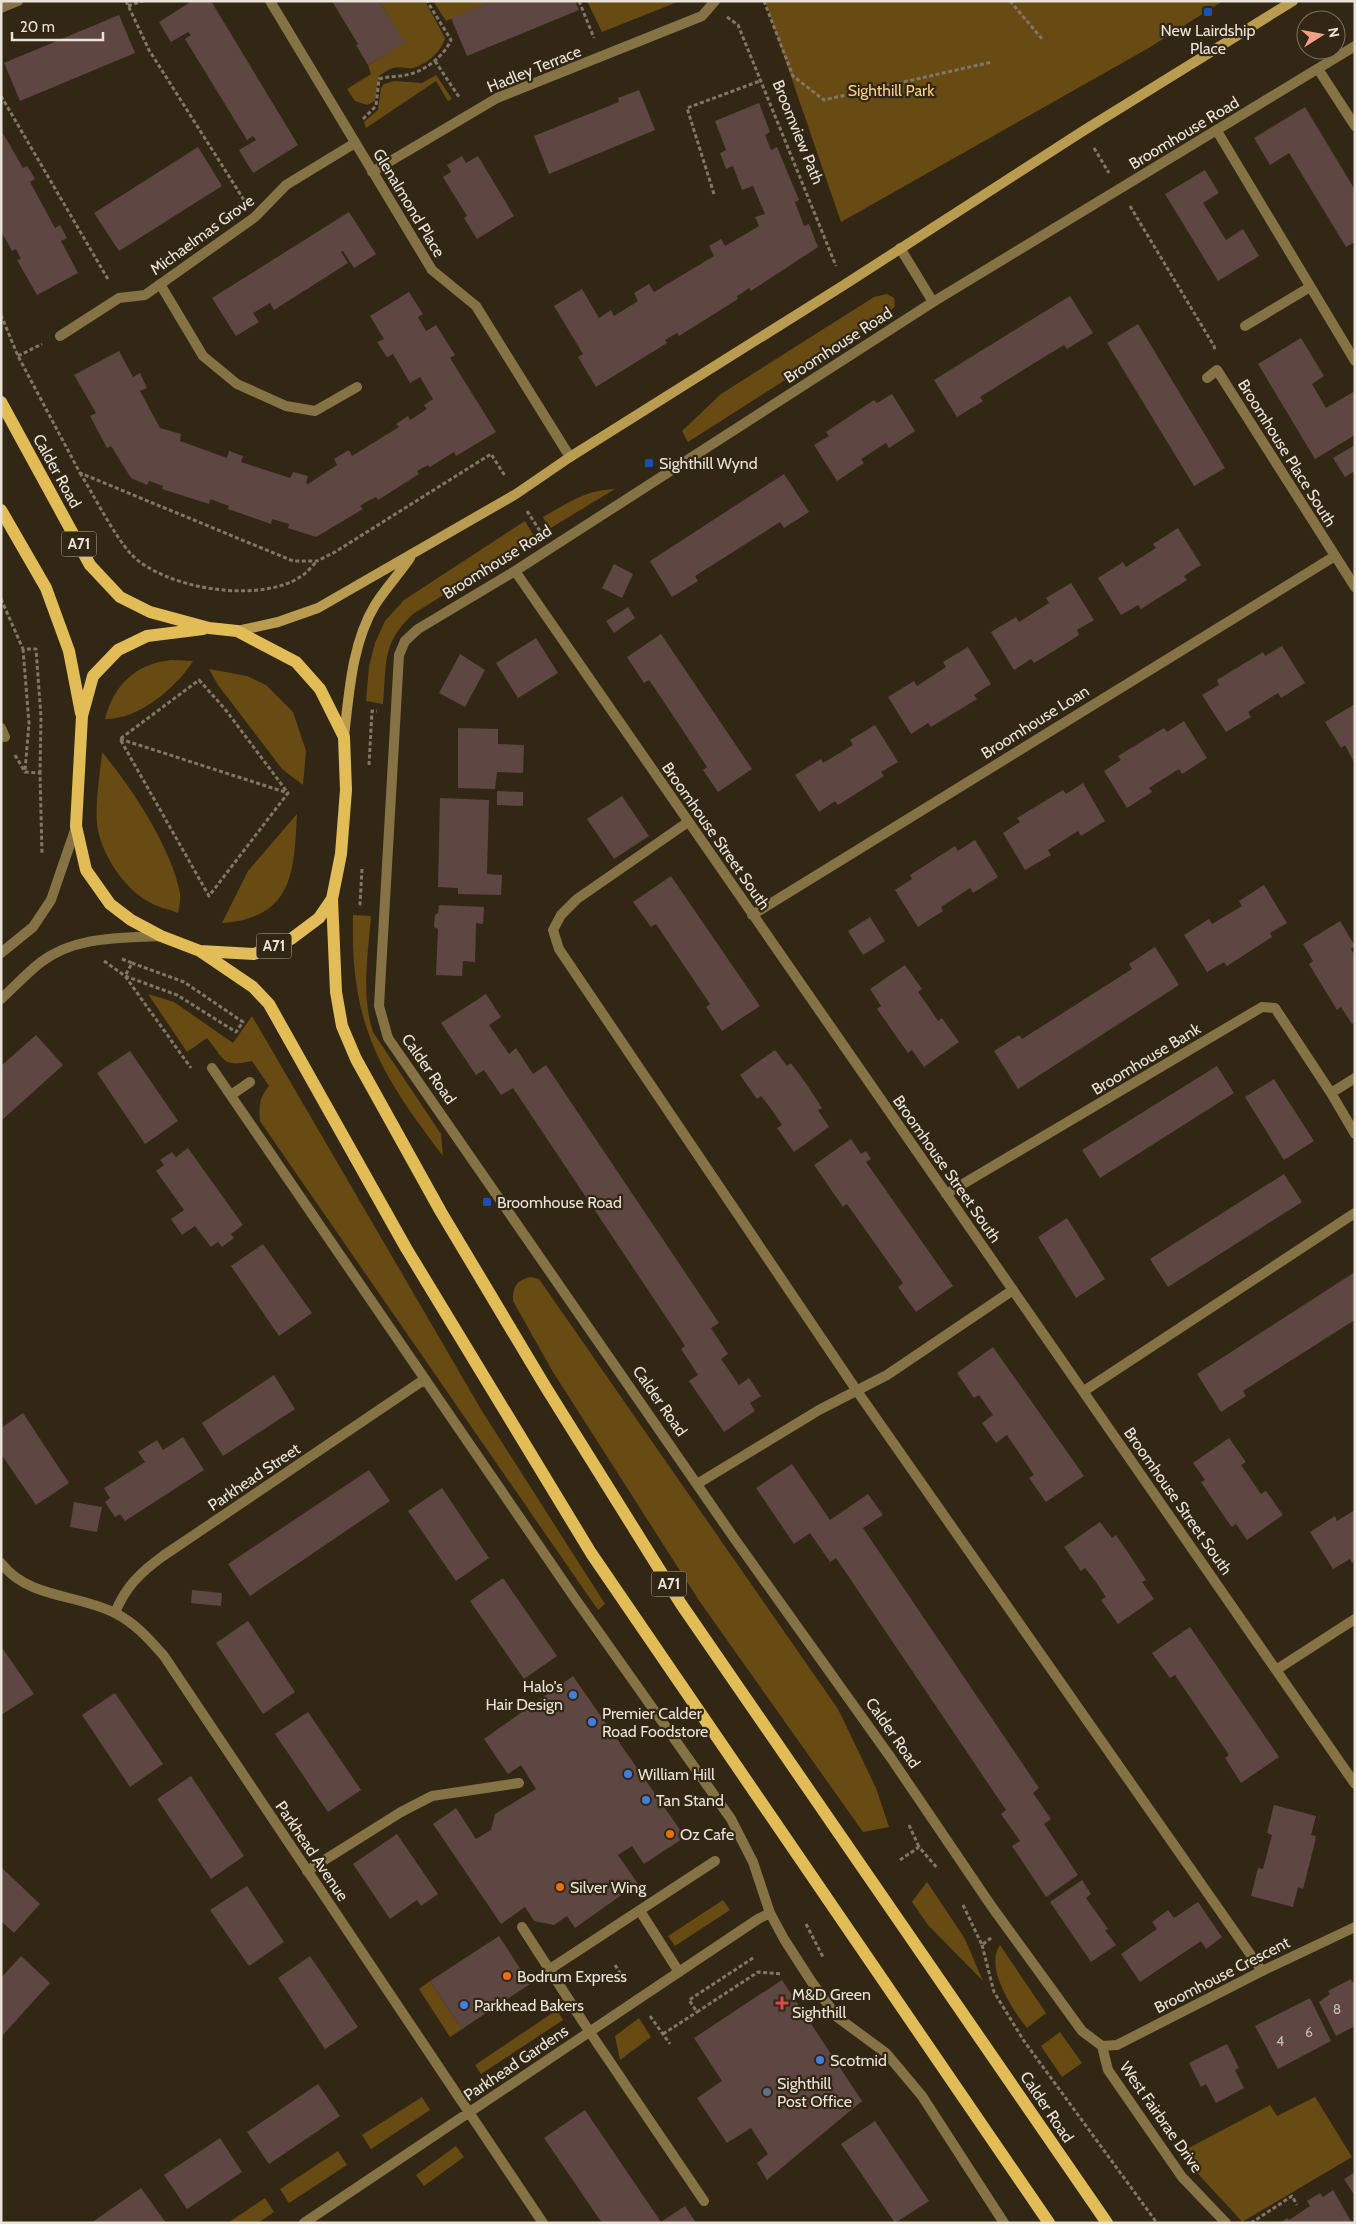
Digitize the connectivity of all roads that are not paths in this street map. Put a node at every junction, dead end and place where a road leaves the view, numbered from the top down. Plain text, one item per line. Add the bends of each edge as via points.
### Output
1 (18, 1) edge
2 (270, 1) edge
3 (1292, 1) edge
4 (714, 4) edge
5 (1, 8) edge
6 (1355, 46) edge
7 (1318, 69) junction
8 (1355, 126) edge
9 (1217, 131) junction
10 (355, 143) junction
11 (372, 172) junction
12 (900, 248) junction
13 (160, 284) junction
14 (1310, 287) junction
15 (933, 302) junction
16 (1245, 326) dead end
17 (60, 336) road end
18 (1355, 361) edge
19 (1207, 378) dead end
20 (357, 387) dead end
21 (1, 402) edge
22 (570, 457) junction
23 (1, 510) edge
24 (414, 554) junction
25 (1335, 556) junction
26 (514, 571) junction
27 (1355, 587) edge
28 (209, 628) junction
29 (237, 631) junction
30 (395, 711) joint
31 (82, 716) junction
32 (344, 737) junction
33 (688, 822) junction
34 (76, 826) junction
35 (332, 899) junction
36 (752, 915) junction
37 (160, 936) junction
38 (200, 951) junction
39 (1, 953) edge
40 (1, 999) edge
41 (212, 1068) road end
42 (1355, 1078) edge
43 (250, 1082) dead end
44 (1331, 1093) junction
45 (230, 1095) junction
46 (1355, 1134) edge
47 (946, 1194) junction
48 (1355, 1213) edge
49 (1014, 1290) junction
50 (425, 1379) junction
51 (857, 1390) junction
52 (1084, 1391) junction
53 (697, 1484) junction
54 (1, 1563) edge
55 (114, 1613) junction
56 (1355, 1619) edge
57 (1276, 1670) junction
58 (519, 1783) dead end
59 (1355, 1784) edge
60 (715, 1861) dead end
61 (307, 1872) junction
62 (640, 1911) junction
63 (770, 1913) junction
64 (522, 1927) dead end
65 (1355, 1927) edge
66 (550, 1969) junction
67 (1262, 1971) junction
68 (679, 1972) junction
69 (590, 2031) junction
70 (1102, 2046) junction
71 (469, 2112) junction
72 (704, 2201) dead end
73 (304, 2223) edge
74 (542, 2223) edge
75 (1004, 2223) edge
76 (1049, 2223) edge
77 (1107, 2223) edge
78 (1226, 2223) edge

1 - 5 street
2 - 10 street, Glenalmond Place
3 - 12 main road
4 - 11 street, Hadley Terrace via 702,16 497,98
6 - 7 street, Broomhouse Road
7 - 8 street
7 - 9 street, Broomhouse Road
9 - 14 street
9 - 15 street, Broomhouse Road
10 - 11 street, Glenalmond Place
10 - 13 street, Michaelmas Grove via 286,186 255,217
11 - 22 street, Glenalmond Place via 432,270 476,306
12 - 15 street
12 - 22 main road
13 - 17 street, Michaelmas Grove via 145,295 119,298
13 - 20 street via 203,356 237,384 286,406 315,411
14 - 16 street
14 - 18 street
15 - 26 street, Broomhouse Road
19 - 25 street, Broomhouse Place South via 1217,370
21 - 28 main road, Calder Road / A71 via 90,565 120,597 150,612
22 - 24 main road via 516,494
23 - 31 main road, Calder Road / A71 via 46,588 68,651
24 - 29 main road via 318,608 278,622
24 - 32 main road via 375,605 361,634 349,691
25 - 27 street, Broomhouse Place South
25 - 36 street, Broomhouse Loan
26 - 30 street, Broomhouse Road via 418,629 405,641 399,655
26 - 33 street, Broomhouse Street South
28 - 29 main road, Calder Road / A71
28 - 31 main road, Calder Road / A71 via 147,636 118,650 93,676
29 - 32 main road, Calder Road / A71 via 296,662 320,689
30 - 53 street, Calder Road via 380,1006 388,1038
31 - 34 main road, Calder Road / A71
32 - 35 main road, Calder Road / A71 via 346,790 341,854
33 - 36 street, Broomhouse Street South
33 - 51 street via 577,899 561,915 553,930 559,949
34 - 37 main road, Calder Road / A71 via 86,870 110,904 130,920
34 - 39 street via 51,900 33,927
35 - 38 main road, Calder Road / A71 via 320,918 291,939 254,954
35 - 77 main road, Calder Road / A71 via 336,992 342,1026 356,1059 442,1212 681,1604
36 - 47 street, Broomhouse Street South
37 - 38 main road, Calder Road / A71
37 - 40 street via 73,944 41,961
38 - 76 main road, Calder Road / A71 via 253,987 270,1004 406,1248 591,1553
41 - 45 street
42 - 44 street
43 - 45 street
44 - 46 street, Broomhouse Bank
44 - 47 street, Broomhouse Bank via 1274,1008 1262,1007
45 - 50 street
47 - 49 street, Broomhouse Street South
48 - 52 street
49 - 51 street via 887,1375
49 - 52 street, Broomhouse Street South
50 - 55 street, Parkhead Street via 163,1556 137,1576 121,1596
50 - 63 street via 731,1819 753,1862
51 - 53 street via 818,1410
51 - 67 street
52 - 57 street, Broomhouse Street South
53 - 70 street, Calder Road via 1075,2025
54 - 55 street, Parkhead Avenue via 25,1583 47,1593
55 - 61 street, Parkhead Avenue via 142,1632 164,1656
56 - 57 street
57 - 59 street, Broomhouse Street South
58 - 61 street via 432,1796
60 - 62 street
61 - 71 street, Parkhead Avenue
62 - 66 street
62 - 68 street
63 - 68 street, Parkhead Gardens
63 - 75 street via 837,2017 886,2053 922,2096
64 - 66 street
65 - 67 street, Broomhouse Crescent
66 - 69 street
67 - 70 street, Broomhouse Crescent via 1129,2040
68 - 69 street, Parkhead Gardens
69 - 71 street, Parkhead Gardens
69 - 72 street
70 - 78 street, West Fairbrae Drive via 1108,2070 1182,2177
71 - 73 street, Parkhead Gardens
71 - 74 street, Parkhead Avenue

